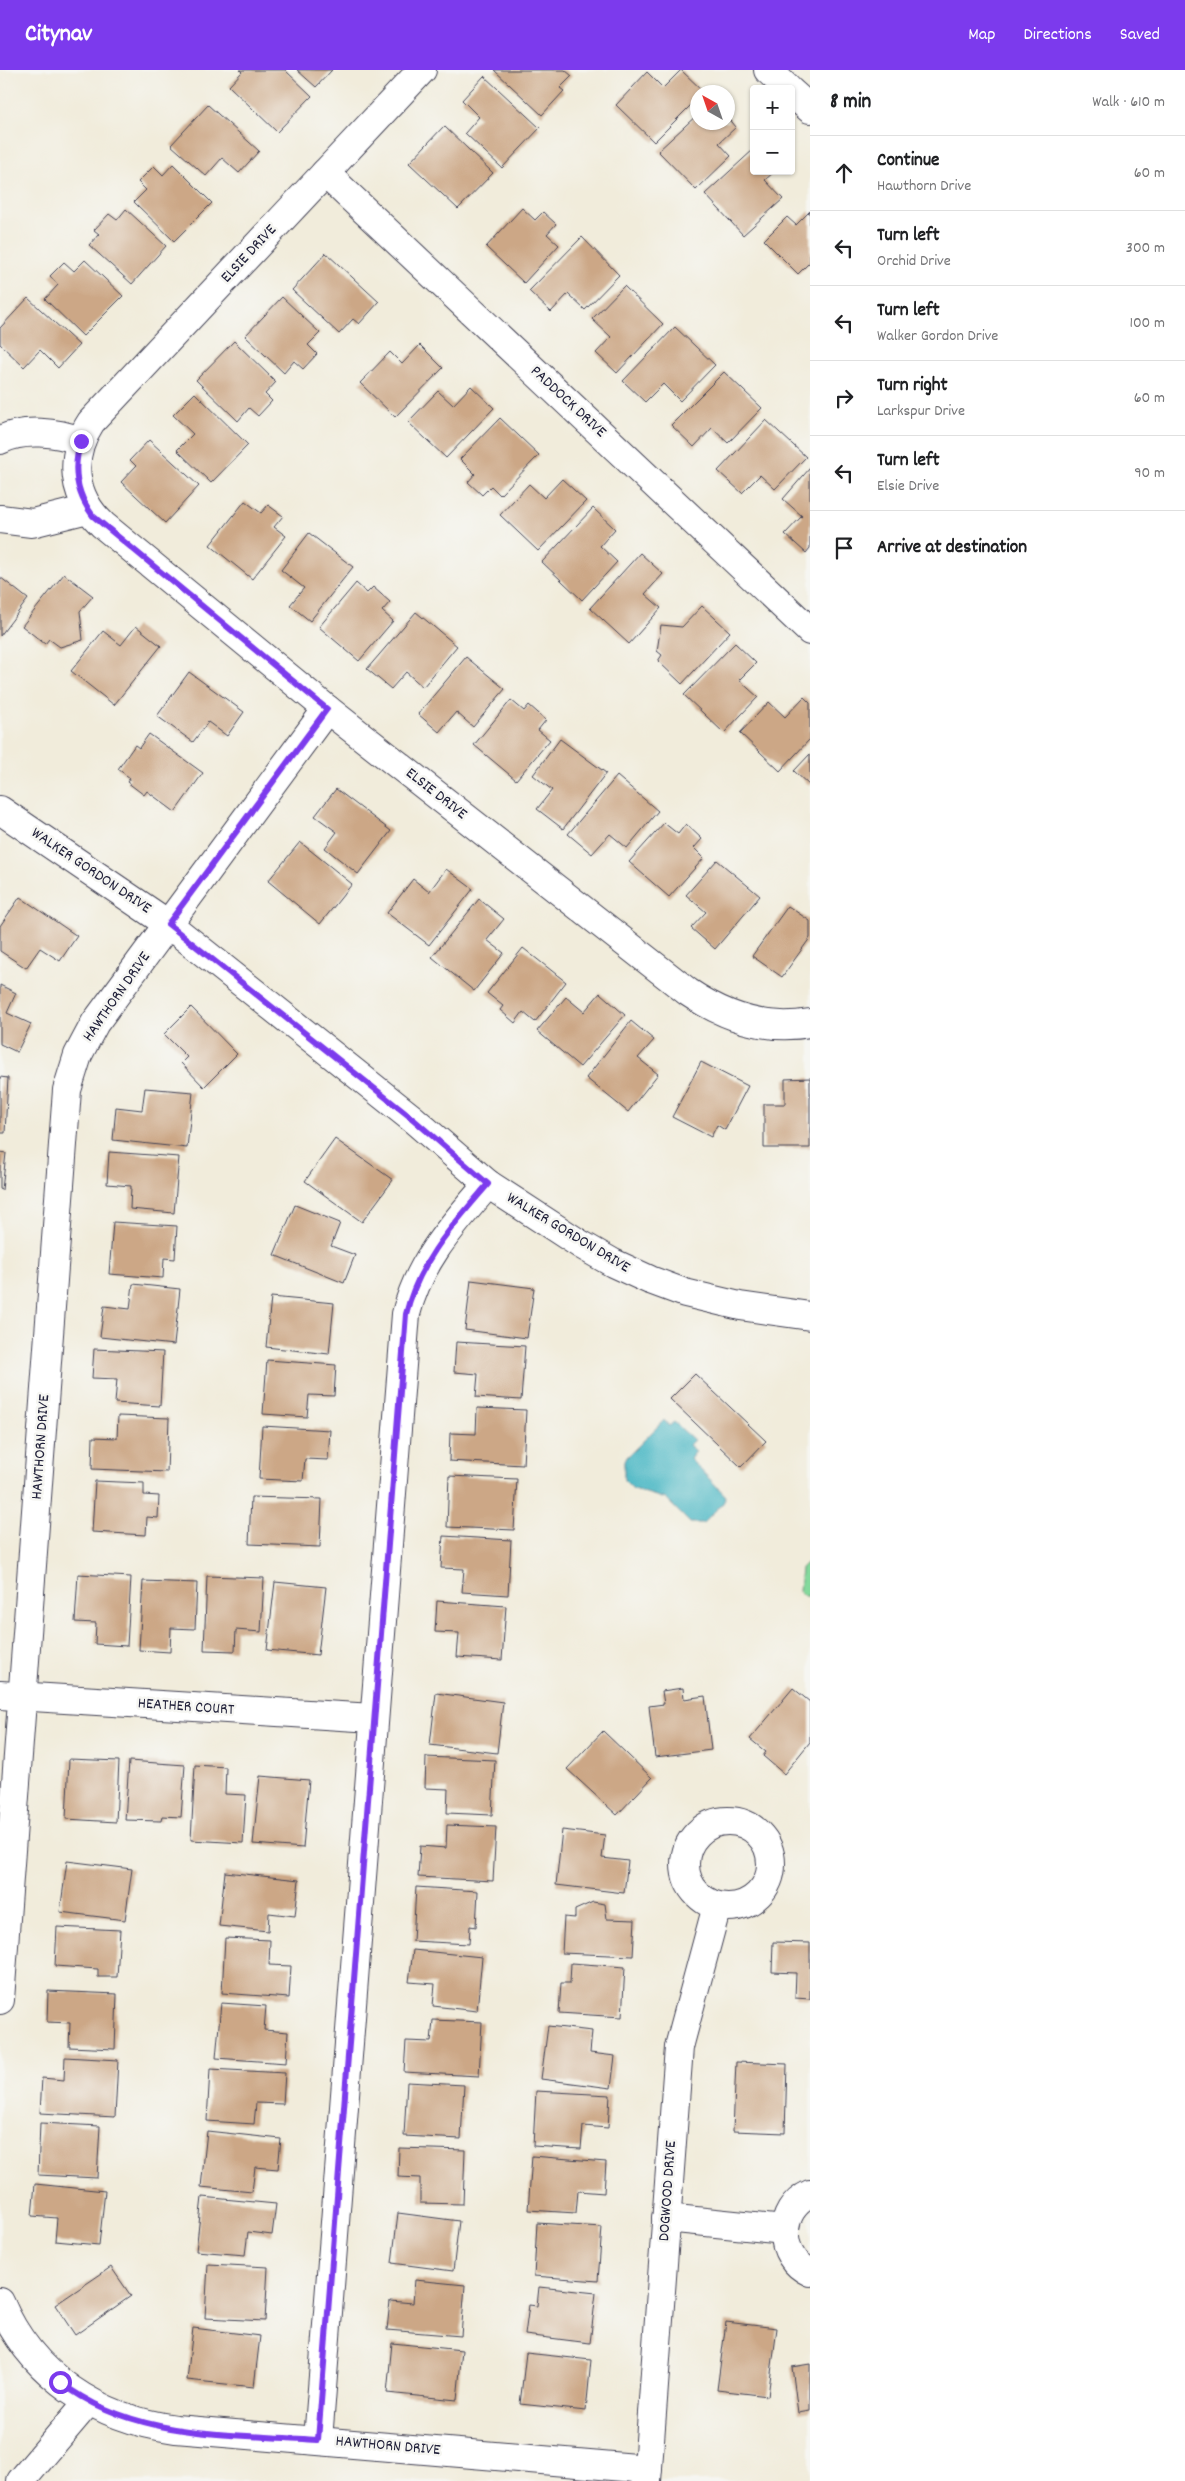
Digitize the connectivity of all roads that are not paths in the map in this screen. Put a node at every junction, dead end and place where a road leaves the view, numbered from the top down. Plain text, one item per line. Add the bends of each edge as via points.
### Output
1 (422, 70) edge
2 (768, 70) edge
3 (784, 85) edge
4 (795, 96) edge
5 (810, 109) edge
6 (325, 173) junction
7 (0, 440) edge
8 (81, 441) junction
9 (88, 510) junction
10 (0, 519) edge
11 (810, 631) edge
12 (327, 709) junction
13 (0, 810) edge
14 (168, 924) junction
15 (810, 1023) edge
16 (488, 1184) junction
17 (810, 1316) edge
18 (12, 1696) edge
19 (373, 1718) junction
20 (717, 1906) dead end
21 (0, 2000) edge
22 (810, 2194) edge
23 (666, 2218) junction
24 (784, 2230) junction
25 (810, 2272) edge
26 (0, 2302) edge
27 (88, 2402) junction
28 (318, 2440) junction
29 (648, 2475) edge
30 (22, 2481) edge

1 - 6 street, ELSIE DRIVE
2 - 3 street
4 - 5 street
6 - 8 street, ELSIE DRIVE via 96,417
6 - 11 street, PADDOCK DRIVE
7 - 8 street via 22,434 46,433
8 - 9 street, ELSIE DRIVE via 76,459 76,479
9 - 10 street via 32,523
9 - 12 street, ELSIE DRIVE via 102,525
12 - 14 street, HAWTHORN DRIVE
12 - 15 street, ELSIE DRIVE via 699,999 732,1016 756,1023
13 - 14 street, WALKER GORDON DRIVE
14 - 16 street, WALKER GORDON DRIVE
14 - 18 street, HAWTHORN DRIVE via 91,1031 75,1063 67,1090
16 - 17 street, WALKER GORDON DRIVE via 580,1244 650,1280 710,1300
16 - 19 street via 431,1252 416,1282 406,1314
18 - 19 street, HEATHER COURT
18 - 21 street, HAWTHORN DRIVE
19 - 28 street
20 - 23 street, DOGWOOD DRIVE via 679,2046
22 - 24 street via 793,2207
23 - 24 street
23 - 29 street, DOGWOOD DRIVE
24 - 25 street via 790,2255
26 - 27 street, HAWTHORN DRIVE via 34,2357 60,2382
27 - 28 street, HAWTHORN DRIVE via 123,2418 158,2427
27 - 30 street
28 - 29 street, HAWTHORN DRIVE

